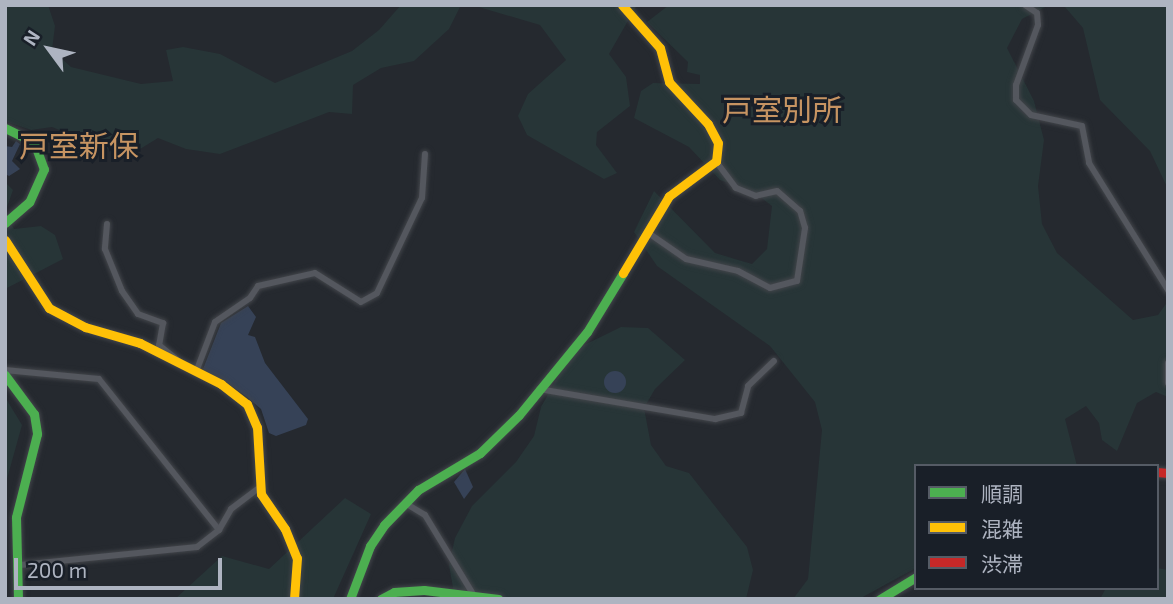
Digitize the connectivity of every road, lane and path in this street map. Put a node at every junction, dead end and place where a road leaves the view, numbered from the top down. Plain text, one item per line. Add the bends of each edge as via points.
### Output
1 (622, 5) edge
2 (1025, 5) edge
3 (5, 128) edge
4 (425, 154) dead end
5 (716, 161) junction
6 (5, 223) edge
7 (107, 224) dead end
8 (647, 232) junction
9 (5, 240) edge
10 (1168, 290) edge
11 (774, 361) dead end
12 (1168, 363) edge
13 (183, 368) junction
14 (5, 373) edge
15 (195, 374) junction
16 (1168, 383) edge
17 (538, 389) junction
18 (259, 488) junction
19 (405, 503) junction
20 (219, 530) junction
21 (20, 565) junction
22 (914, 578) edge
23 (473, 594) junction
24 (18, 599) edge
25 (294, 599) edge
26 (350, 599) edge
27 (381, 599) edge
28 (498, 599) edge
29 (880, 599) edge

1 - 5 street via 660,48 669,82 708,124 718,143
2 - 10 street via 1037,13 1038,25 1016,85 1016,100 1031,115 1082,126 1089,163
3 - 6 street via 33,142 41,151 44,169 29,202
4 - 15 street via 422,198 377,293 361,302 315,273 258,286 250,298 215,322
5 - 8 street via 669,196
5 - 8 street via 736,188 756,196 777,191 800,211 805,228 797,281 770,288 738,271 686,259
7 - 13 street via 105,249 122,291 138,314 163,323 159,345 178,357
8 - 17 street via 587,332
9 - 13 street via 49,308 85,327 140,343
11 - 17 street via 748,386 741,413 715,418
12 - 16 street
13 - 15 street
14 - 20 street via 99,379
14 - 21 street via 34,414 37,434 19,494
15 - 18 street via 241,397 253,414
17 - 19 street via 480,453 428,482
18 - 20 street via 231,509
18 - 25 street via 294,545
19 - 23 street via 425,515
19 - 26 street via 370,546
20 - 21 street via 197,547
21 - 24 street
22 - 29 street
23 - 27 street via 424,590 394,592
23 - 28 street

